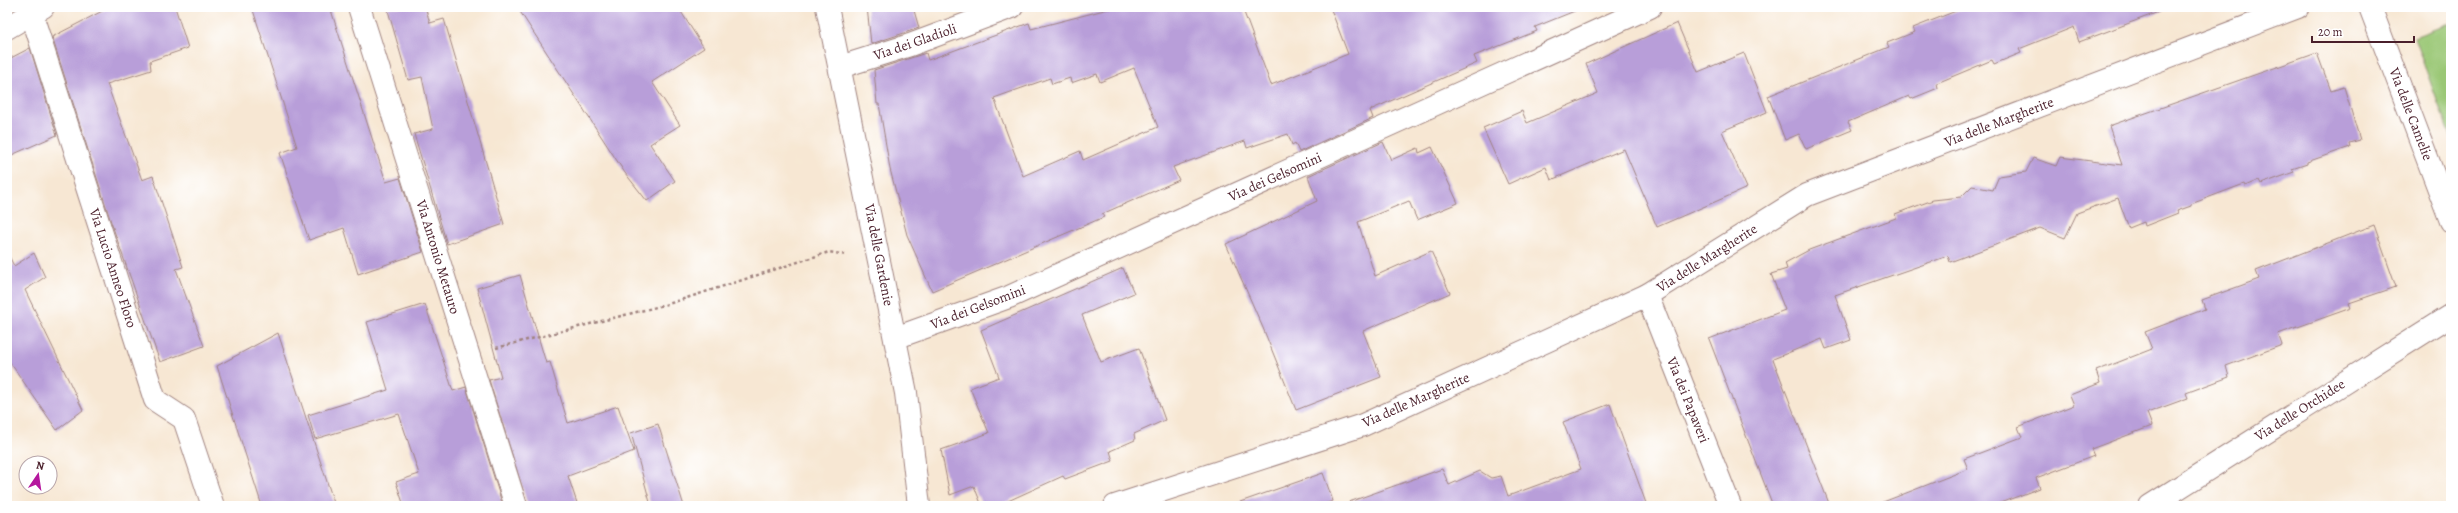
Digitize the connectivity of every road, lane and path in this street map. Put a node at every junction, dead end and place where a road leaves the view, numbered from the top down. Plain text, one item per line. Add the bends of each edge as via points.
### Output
1 (359, 7) edge
2 (827, 7) edge
3 (1012, 7) edge
4 (1650, 7) edge
5 (2298, 7) edge
6 (2370, 7) edge
7 (37, 11) edge
8 (7, 28) edge
9 (840, 67) junction
10 (2451, 221) edge
11 (883, 273) junction
12 (1646, 295) junction
13 (2451, 315) edge
14 (896, 338) junction
15 (469, 355) junction
16 (213, 506) edge
17 (516, 506) edge
18 (919, 506) edge
19 (1115, 506) edge
20 (1730, 506) edge
21 (2150, 506) edge

1 - 15 street, Via Antonio Metauro
2 - 9 street, Via delle Gardenie
3 - 9 street, Via dei Gladioli via 910,45
4 - 14 street, Via dei Gelsomini via 1009,297
5 - 12 street, Via delle Margherite via 1807,195
6 - 10 street, Via delle Camelie
7 - 8 street
7 - 16 street, Via Lucio Anneo Floro via 155,400 184,419
9 - 11 street, Via delle Gardenie
11 - 14 street, Via delle Gardenie
11 - 15 path via 854,256 828,252 668,304
12 - 19 street, Via delle Margherite via 1363,424
12 - 20 street, Via dei Papaveri
13 - 21 street, Via delle Orchidee
14 - 18 street, Via delle Gardenie via 906,393
15 - 17 street, Via Antonio Metauro

